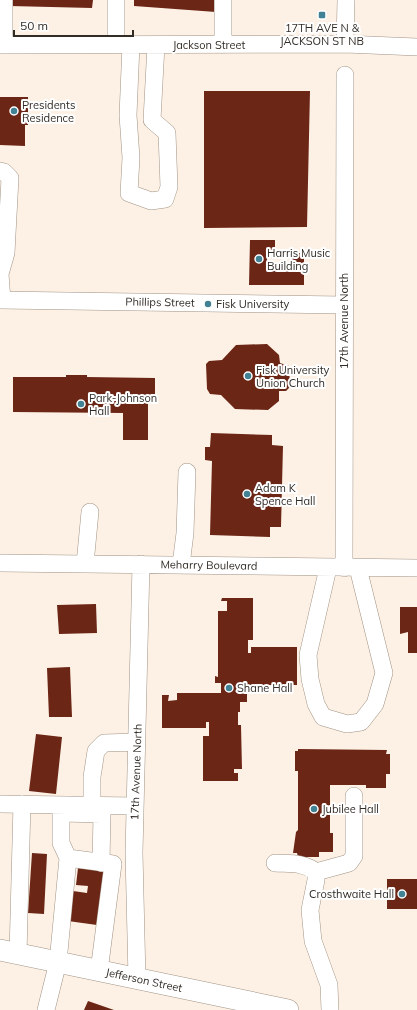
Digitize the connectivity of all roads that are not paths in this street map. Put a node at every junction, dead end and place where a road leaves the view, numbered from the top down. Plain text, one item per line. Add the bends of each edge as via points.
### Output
1 (4, 0) edge
2 (116, 0) edge
3 (223, 0) edge
4 (346, 0) edge
5 (345, 44) junction
6 (2, 45) edge
7 (124, 45) junction
8 (156, 45) junction
9 (223, 45) junction
10 (417, 47) edge
11 (345, 74) dead end
12 (0, 171) edge
13 (0, 274) edge
14 (1, 300) edge
15 (344, 305) junction
16 (187, 472) dead end
17 (90, 512) dead end
18 (0, 563) edge
19 (85, 564) junction
20 (141, 564) junction
21 (181, 565) junction
22 (344, 568) junction
23 (417, 568) edge
24 (136, 742) junction
25 (354, 796) dead end
26 (0, 804) edge
27 (22, 804) junction
28 (135, 806) junction
29 (99, 808) junction
30 (61, 809) junction
31 (68, 858) junction
32 (101, 862) junction
33 (274, 863) dead end
34 (316, 872) junction
35 (9, 952) edge
36 (58, 962) junction
37 (99, 971) junction
38 (138, 979) junction
39 (46, 1010) edge
40 (288, 1010) edge
41 (330, 1010) edge

1 - 6 street
2 - 7 street
3 - 9 street
4 - 5 street
5 - 9 street, Jackson Street
5 - 10 street, Jackson Street
6 - 7 street, Jackson Street
7 - 8 street, Jackson Street
7 - 8 street via 132,158 129,193 151,201 165,199 169,187 167,132 152,120
8 - 9 street, Jackson Street
11 - 15 street, 17th Avenue North
12 - 13 street via 10,178 6,253
13 - 14 street
14 - 15 street, Phillips Street
15 - 22 street, 17th Avenue North
16 - 21 street
17 - 19 street
18 - 19 street, Meharry Boulevard
19 - 20 street, Meharry Boulevard
20 - 21 street, Meharry Boulevard
20 - 24 street, 17th Avenue North
21 - 22 street, Meharry Boulevard
22 - 22 street via 384,673 375,704 361,722 347,724 323,717 316,704 308,655
22 - 23 street, Meharry Boulevard
24 - 28 street, 17th Avenue North
24 - 29 street via 104,743 96,751 92,777
25 - 34 street via 354,856 349,863
26 - 27 street
27 - 30 street
27 - 35 street
28 - 29 street
28 - 38 street, 17th Avenue North
29 - 30 street
29 - 32 street
30 - 31 street via 61,843
31 - 32 street
31 - 36 street
32 - 37 street via 113,864
33 - 34 street via 302,864
34 - 41 street via 310,910 313,941 329,985
35 - 36 main road, Jefferson Street
36 - 37 main road, Jefferson Street
36 - 39 street
37 - 38 main road, Jefferson Street
38 - 40 main road, Jefferson Street

